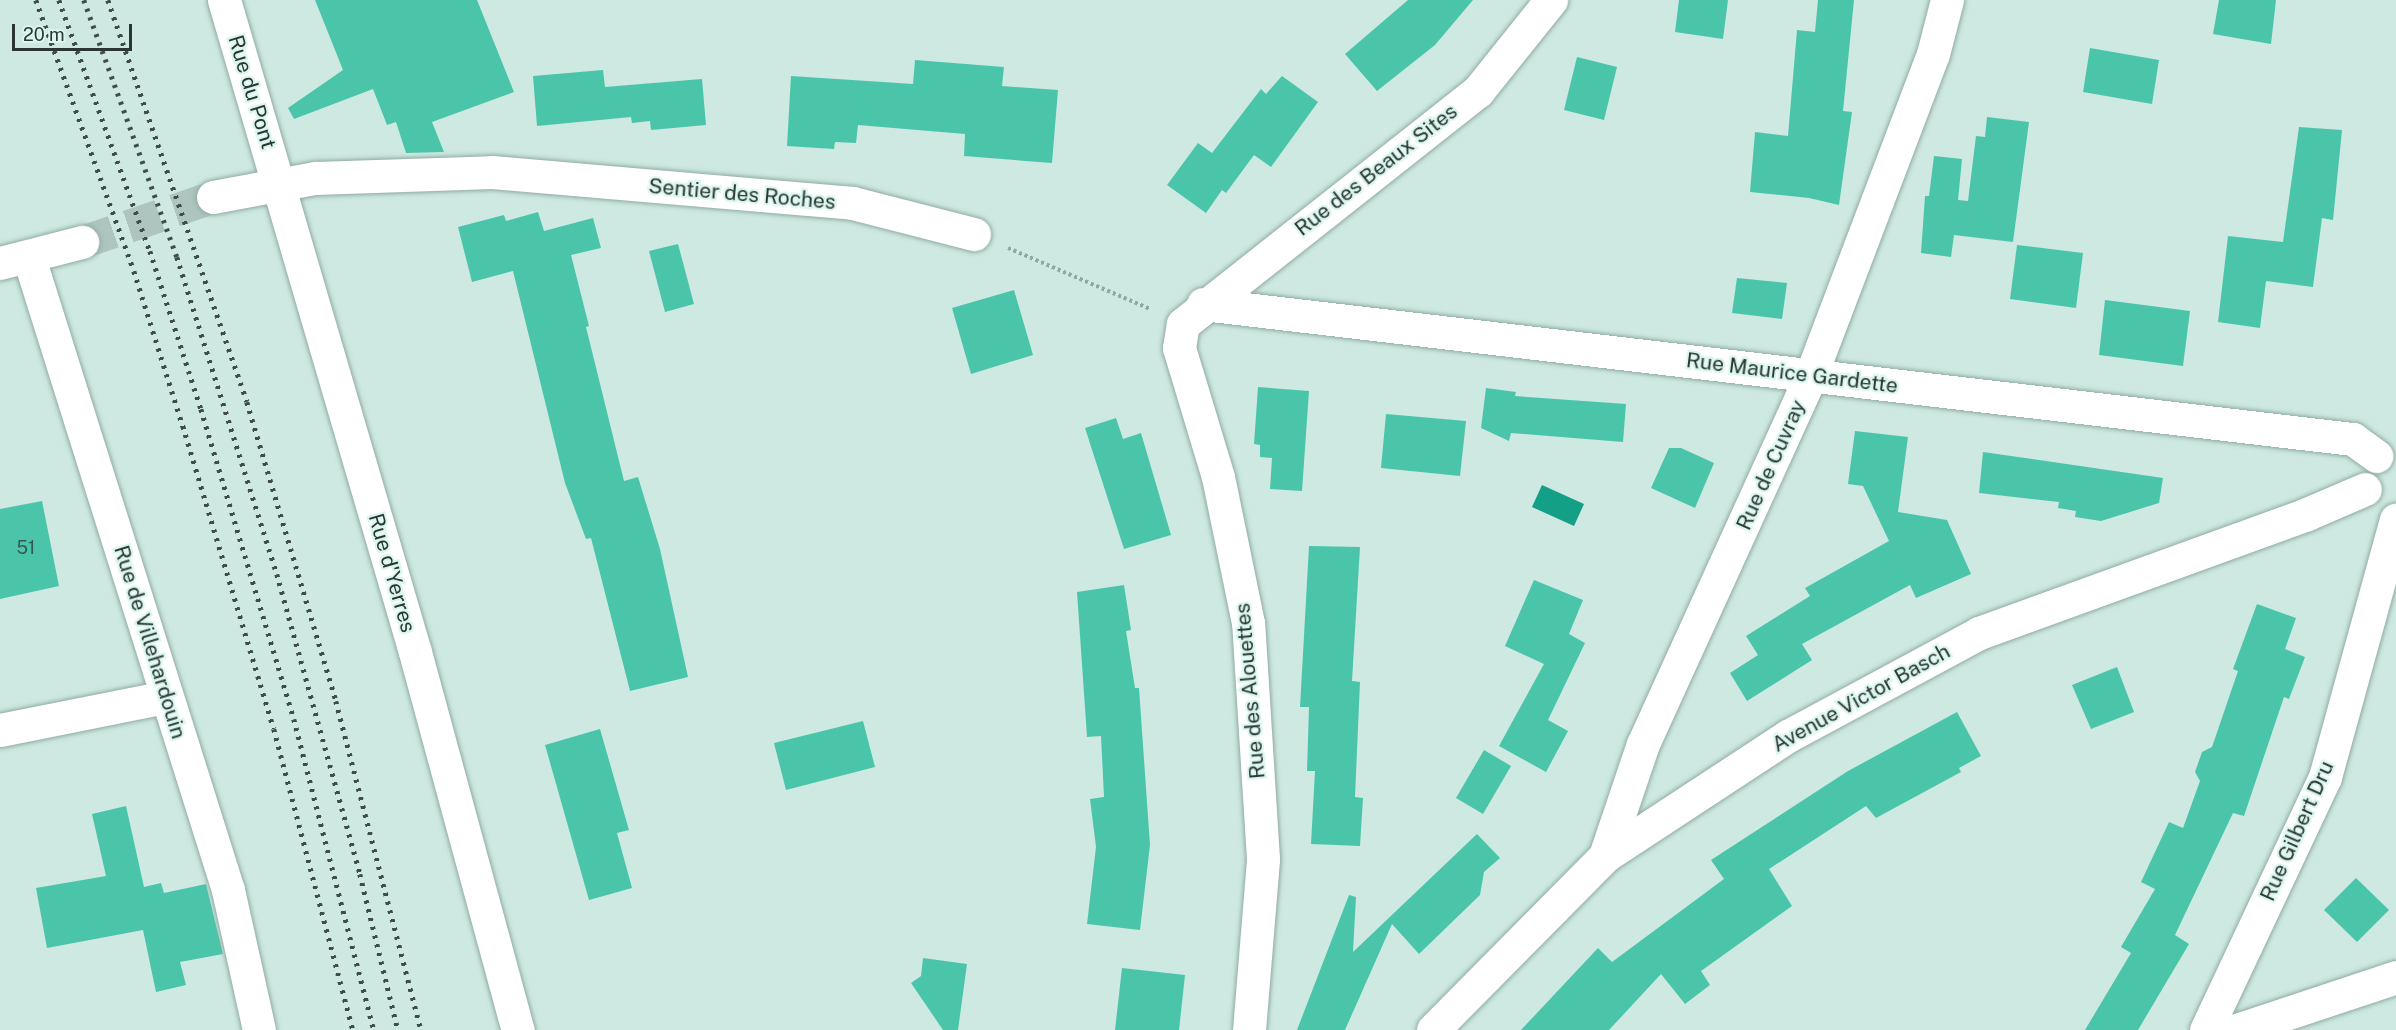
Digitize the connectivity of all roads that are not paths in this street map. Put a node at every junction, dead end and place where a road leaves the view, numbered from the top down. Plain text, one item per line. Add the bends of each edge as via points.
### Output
1 (224, 0) edge
2 (1551, 0) edge
3 (1947, 0) edge
4 (280, 184) junction
5 (213, 197) tunnel mouth
6 (974, 234) road end
7 (82, 242) tunnel mouth
8 (14, 260) edge
9 (1193, 314) junction
10 (1811, 375) junction
11 (2386, 452) edge
12 (2365, 489) junction
13 (2396, 513) edge
14 (2396, 520) edge
15 (165, 697) junction
16 (0, 730) edge
17 (1605, 856) junction
18 (2396, 977) edge
19 (259, 1030) edge
20 (518, 1030) edge
21 (1250, 1030) edge
22 (1433, 1030) edge
23 (2206, 1030) edge
24 (2237, 1030) edge

1 - 4 street, Rue du Pont
2 - 9 street, Rue des Beaux Sites via 1478,91
3 - 10 street, Rue de Cuvray via 1933,54
4 - 5 street
4 - 6 street, Sentier des Roches via 315,178 492,172 853,203
4 - 20 street, Rue d'Yerres
7 - 8 street
8 - 15 street, Rue de Villehardouin
9 - 10 street, Rue Maurice Gardette
9 - 21 street, Rue des Alouettes via 1179,348 1218,477 1248,623 1263,858
10 - 11 street, Rue Maurice Gardette via 2353,439
10 - 17 street, Rue de Cuvray via 1643,744
11 - 12 street via 2365,471
12 - 13 street via 2377,507
12 - 17 street, Avenue Victor Basch via 2307,514 1979,633 1788,736
14 - 23 street, Rue Gilbert Dru via 2325,777
15 - 16 street
15 - 19 street, Rue de Villehardouin via 228,890
17 - 22 street, Avenue Victor Basch
18 - 24 street

